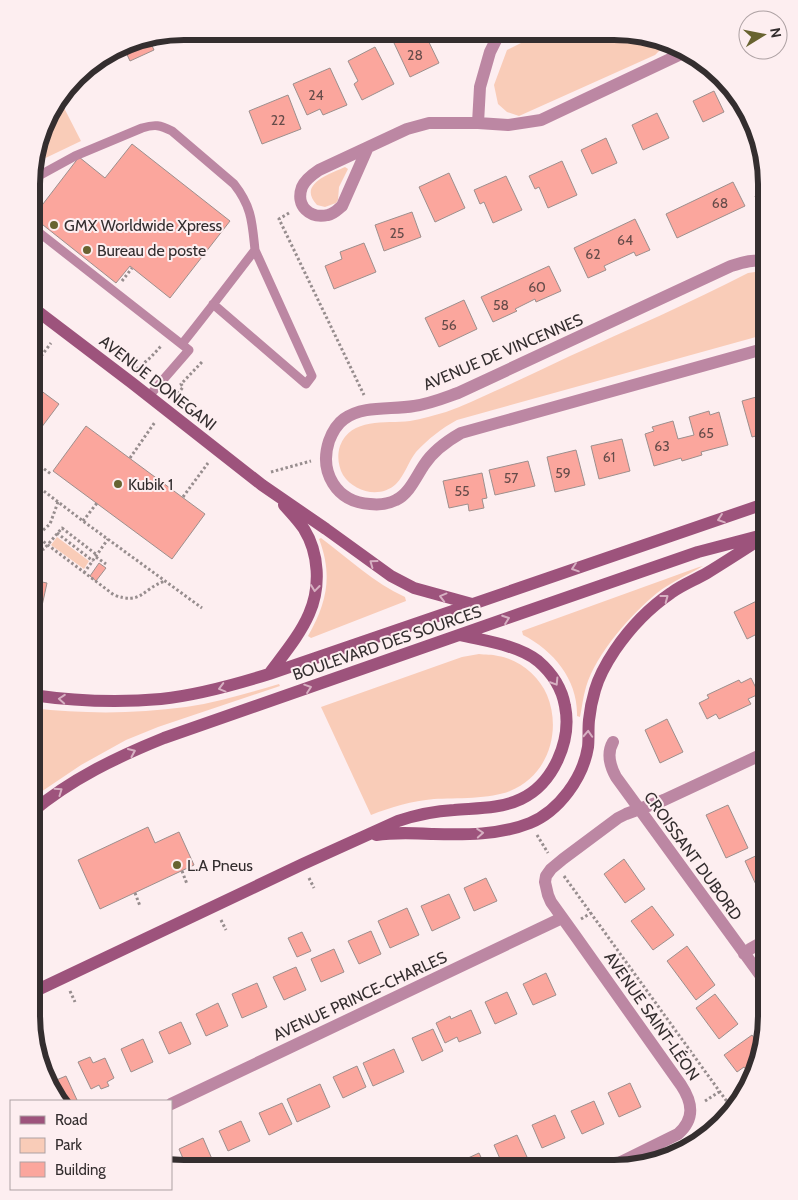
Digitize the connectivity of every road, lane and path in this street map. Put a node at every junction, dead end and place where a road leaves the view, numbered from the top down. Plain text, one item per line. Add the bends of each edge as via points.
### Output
1 (496, 40) edge
2 (678, 55) edge
3 (478, 123) junction
4 (368, 147) junction
5 (40, 175) edge
6 (289, 213) dead end
7 (40, 233) edge
8 (255, 250) junction
9 (758, 259) edge
10 (132, 268) dead end
11 (121, 282) dead end
12 (213, 304) junction
13 (40, 313) edge
14 (51, 343) dead end
15 (162, 344) dead end
16 (182, 344) junction
17 (758, 350) edge
18 (40, 357) edge
19 (202, 362) dead end
20 (137, 369) dead end
21 (149, 396) junction
22 (174, 398) dead end
23 (366, 398) dead end
24 (155, 422) dead end
25 (130, 458) dead end
26 (312, 461) dead end
27 (208, 463) dead end
28 (40, 465) edge
29 (271, 472) dead end
30 (51, 474) dead end
31 (262, 485) junction
32 (40, 487) edge
33 (183, 498) dead end
34 (58, 502) junction
35 (97, 503) dead end
36 (758, 506) edge
37 (83, 521) junction
38 (40, 533) edge
39 (57, 533) junction
40 (758, 536) edge
41 (40, 539) edge
42 (108, 539) junction
43 (758, 540) edge
44 (47, 545) junction
45 (40, 550) edge
46 (97, 556) junction
47 (92, 561) junction
48 (106, 564) dead end
49 (84, 573) junction
50 (166, 581) junction
51 (472, 604) junction
52 (202, 608) dead end
53 (460, 635) junction
54 (269, 674) junction
55 (40, 696) edge
56 (613, 742) dead end
57 (758, 756) edge
58 (40, 805) edge
59 (639, 809) junction
60 (535, 832) dead end
61 (361, 838) junction
62 (550, 855) dead end
63 (182, 871) dead end
64 (563, 876) dead end
65 (309, 878) dead end
66 (187, 884) dead end
67 (314, 888) dead end
68 (134, 893) dead end
69 (140, 906) dead end
70 (591, 913) junction
71 (562, 918) junction
72 (221, 920) dead end
73 (579, 920) dead end
74 (226, 930) dead end
75 (758, 944) edge
76 (744, 954) junction
77 (758, 972) edge
78 (40, 989) edge
79 (70, 991) dead end
80 (75, 1002) dead end
81 (719, 1092) junction
82 (704, 1101) dead end
83 (172, 1104) edge
84 (728, 1104) edge
85 (626, 1160) edge

1 - 3 street via 480,87
2 - 3 street via 541,120 508,125
3 - 4 street via 429,123
4 - 4 street via 342,206 328,215 318,216 302,207 302,185 310,176
5 - 8 lane via 75,156 142,128 164,126 240,191 251,215
6 - 23 path via 279,219
7 - 16 lane
8 - 12 lane
8 - 12 lane via 312,376 306,384
9 - 17 street, AVENUE DE VINCENNES via 732,266 458,393 430,403 350,415 342,420 331,438 327,471 337,489 356,502 375,505 397,500 412,485 430,456 461,433
10 - 11 path
12 - 16 lane
13 - 21 main road, AVENUE DONEGANI
14 - 18 path
15 - 20 path
16 - 21 lane via 189,350
19 - 22 path via 181,384 183,387
21 - 31 main road, AVENUE DONEGANI
24 - 25 path
26 - 29 path
27 - 33 path
28 - 30 path
51 -> 31 main road via 401,582
31 -> 54 main road via 303,529 310,543 317,574 309,614
32 - 34 path
34 - 37 path
34 - 38 path via 50,524
35 - 37 path
36 -> 51 main road, BOULEVARD DES SOURCES
37 - 42 path
39 - 44 path
39 - 46 path via 62,528
39 - 47 path
53 -> 40 main road, BOULEVARD DES SOURCES via 698,552
41 - 44 path
42 - 46 path
42 - 50 path
61 -> 43 main road via 401,832 486,833 530,823 549,812 581,770 588,747 595,690 615,649 630,630 672,592
44 - 45 path
44 - 49 path
46 - 47 path
46 - 48 path
47 - 49 path
49 - 50 path via 114,595 131,599
50 - 52 path
51 - 54 main road, BOULEVARD DES SOURCES
58 -> 53 main road, BOULEVARD DES SOURCES via 88,773 148,745
53 -> 61 main road via 519,650 549,672 560,688 566,707 566,732 559,757 537,788 520,800 490,808 415,815
54 -> 55 main road, BOULEVARD DES SOURCES via 201,693 161,699 93,701
56 - 59 street, CROISSANT DUBORD via 609,754 612,770
57 - 59 street
59 - 71 street, AVENUE SAINT-LÉON via 618,818 563,858 546,876 548,895
59 - 76 street, CROISSANT DUBORD
60 - 62 path
61 - 78 main road
63 - 66 path
64 - 70 path, AVENUE SAINT-LÉON
65 - 67 path
68 - 69 path
70 - 73 path
70 - 81 path, AVENUE SAINT-LÉON
71 - 83 street, AVENUE PRINCE-CHARLES
71 - 85 street, AVENUE SAINT-LÉON via 681,1085 690,1103 689,1122 684,1129
72 - 74 path
75 - 76 street
76 - 77 street, CROISSANT DUBORD
79 - 80 path
81 - 82 path, AVENUE SAINT-LÉON
81 - 84 path

